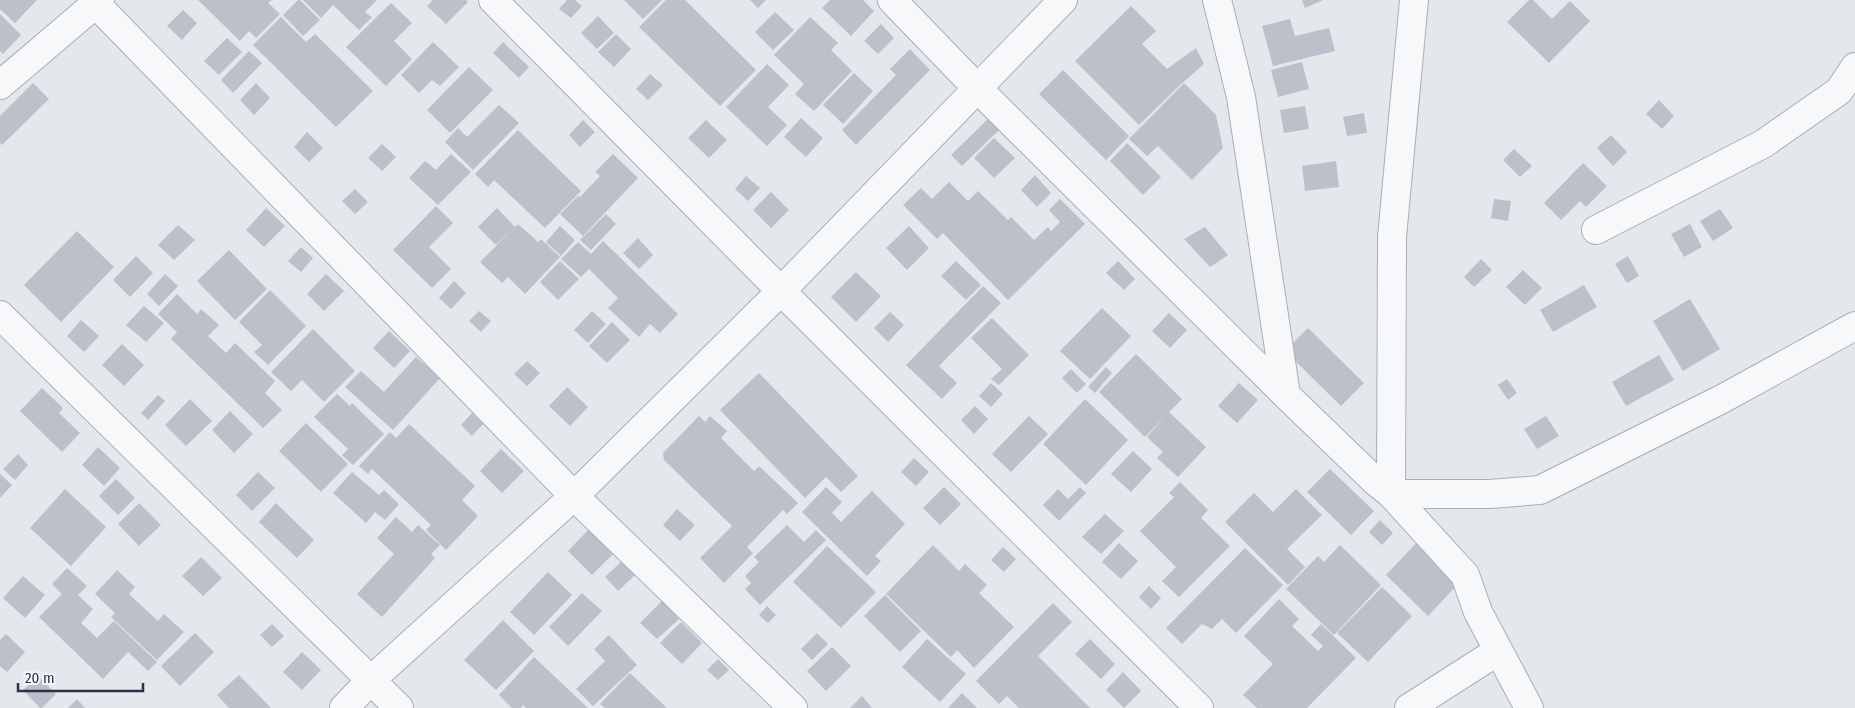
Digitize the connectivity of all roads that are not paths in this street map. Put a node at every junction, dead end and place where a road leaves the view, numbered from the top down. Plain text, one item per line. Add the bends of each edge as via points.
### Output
1 (493, 0) edge
2 (892, 0) edge
3 (1063, 0) edge
4 (1217, 0) edge
5 (1414, 0) edge
6 (98, 2) edge
7 (1855, 67) edge
8 (0, 85) edge
9 (977, 88) junction
10 (1596, 230) dead end
11 (781, 291) junction
12 (0, 315) edge
13 (1855, 326) edge
14 (1286, 395) junction
15 (1391, 494) junction
16 (574, 496) junction
17 (1498, 651) junction
18 (371, 680) junction
19 (344, 708) edge
20 (400, 708) edge
21 (793, 708) edge
22 (1199, 708) edge
23 (1408, 708) edge
24 (1529, 708) edge

1 - 11 street
2 - 9 street
3 - 9 street
4 - 14 street via 1241,96
5 - 15 street via 1392,237
6 - 8 street
6 - 16 street
7 - 10 street via 1838,91 1763,144
9 - 11 street
9 - 14 street
11 - 16 street
11 - 22 street
12 - 18 street
13 - 15 street via 1722,400 1540,490 1490,494
14 - 15 street
15 - 17 street via 1465,574 1478,612
16 - 18 street
16 - 21 street
17 - 23 street
17 - 24 street
18 - 19 street
18 - 20 street

